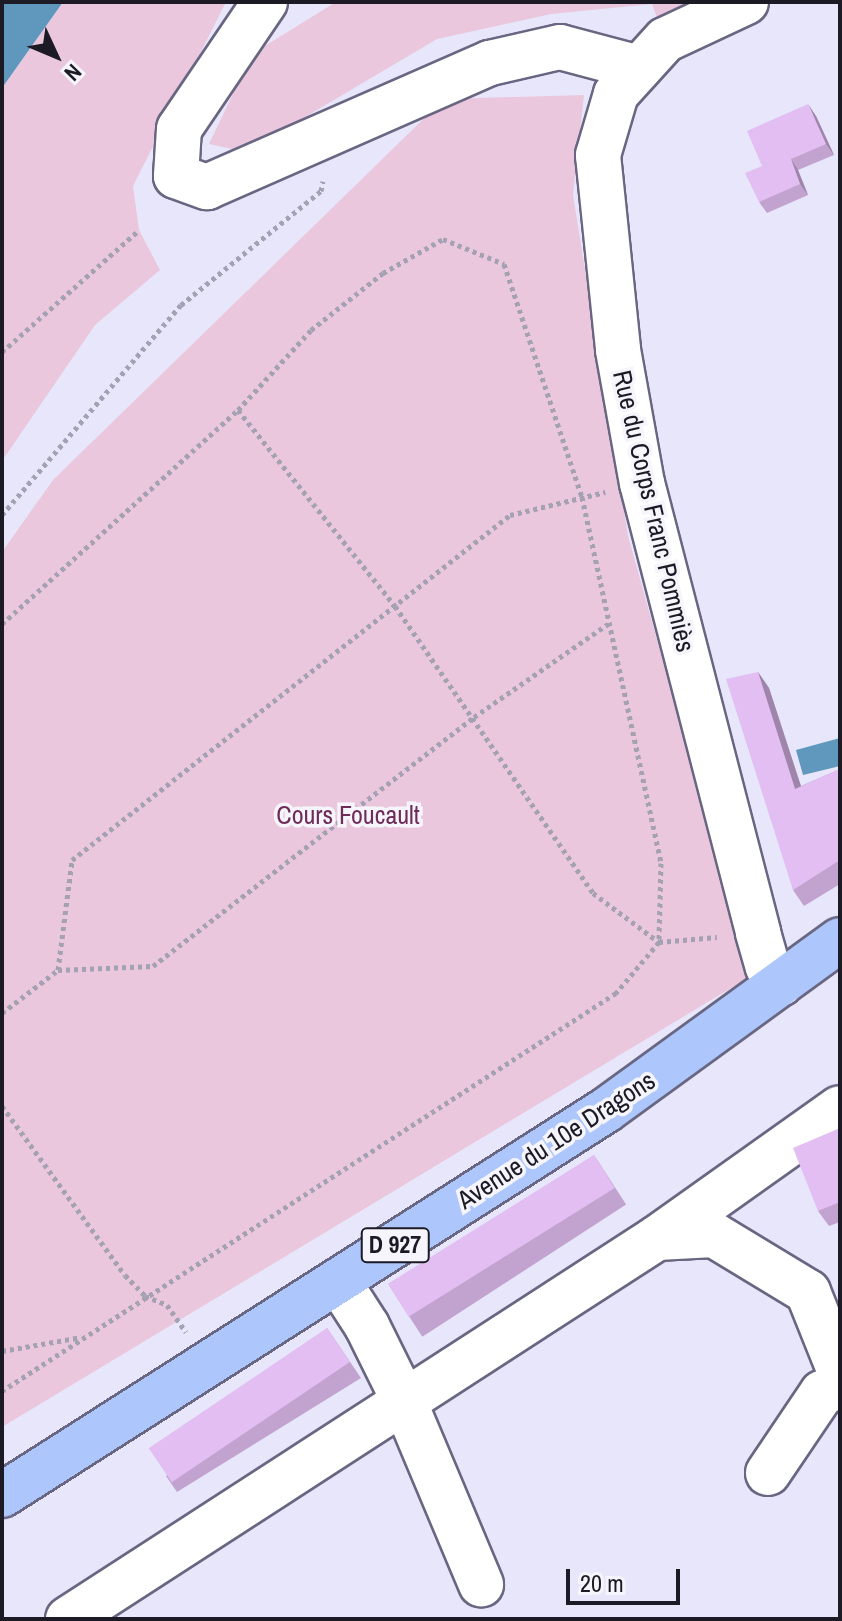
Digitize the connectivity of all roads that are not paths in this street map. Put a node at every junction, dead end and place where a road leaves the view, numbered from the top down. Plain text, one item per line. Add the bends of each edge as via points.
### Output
1 (265, 2) edge
2 (746, 2) edge
3 (639, 68) junction
4 (840, 940) edge
5 (840, 959) edge
6 (781, 983) junction
7 (840, 1108) edge
8 (657, 1238) junction
9 (338, 1281) junction
10 (840, 1372) edge
11 (840, 1386) edge
12 (404, 1401) junction
13 (768, 1473) dead end
14 (2, 1495) edge
15 (481, 1584) dead end
16 (68, 1619) edge

1 - 3 street via 179,129 176,176 207,187 490,63 560,47
2 - 3 street, Rue du Corps Franc Pommiès via 665,40
3 - 6 street, Rue du Corps Franc Pommiès via 616,94 598,155 618,350 642,483 758,933 768,967
4 - 6 main road, Avenue du 10e Dragons / D 927
5 - 6 main road, Avenue du 10e Dragons / D 927
6 - 9 main road, Avenue du 10e Dragons / D 927 via 606,1110
7 - 8 street
8 - 10 street via 714,1235 808,1292
8 - 12 street
9 - 12 street
9 - 14 main road, Avenue du 10e Dragons / D 927
11 - 13 street via 822,1393
12 - 15 street
12 - 16 street

